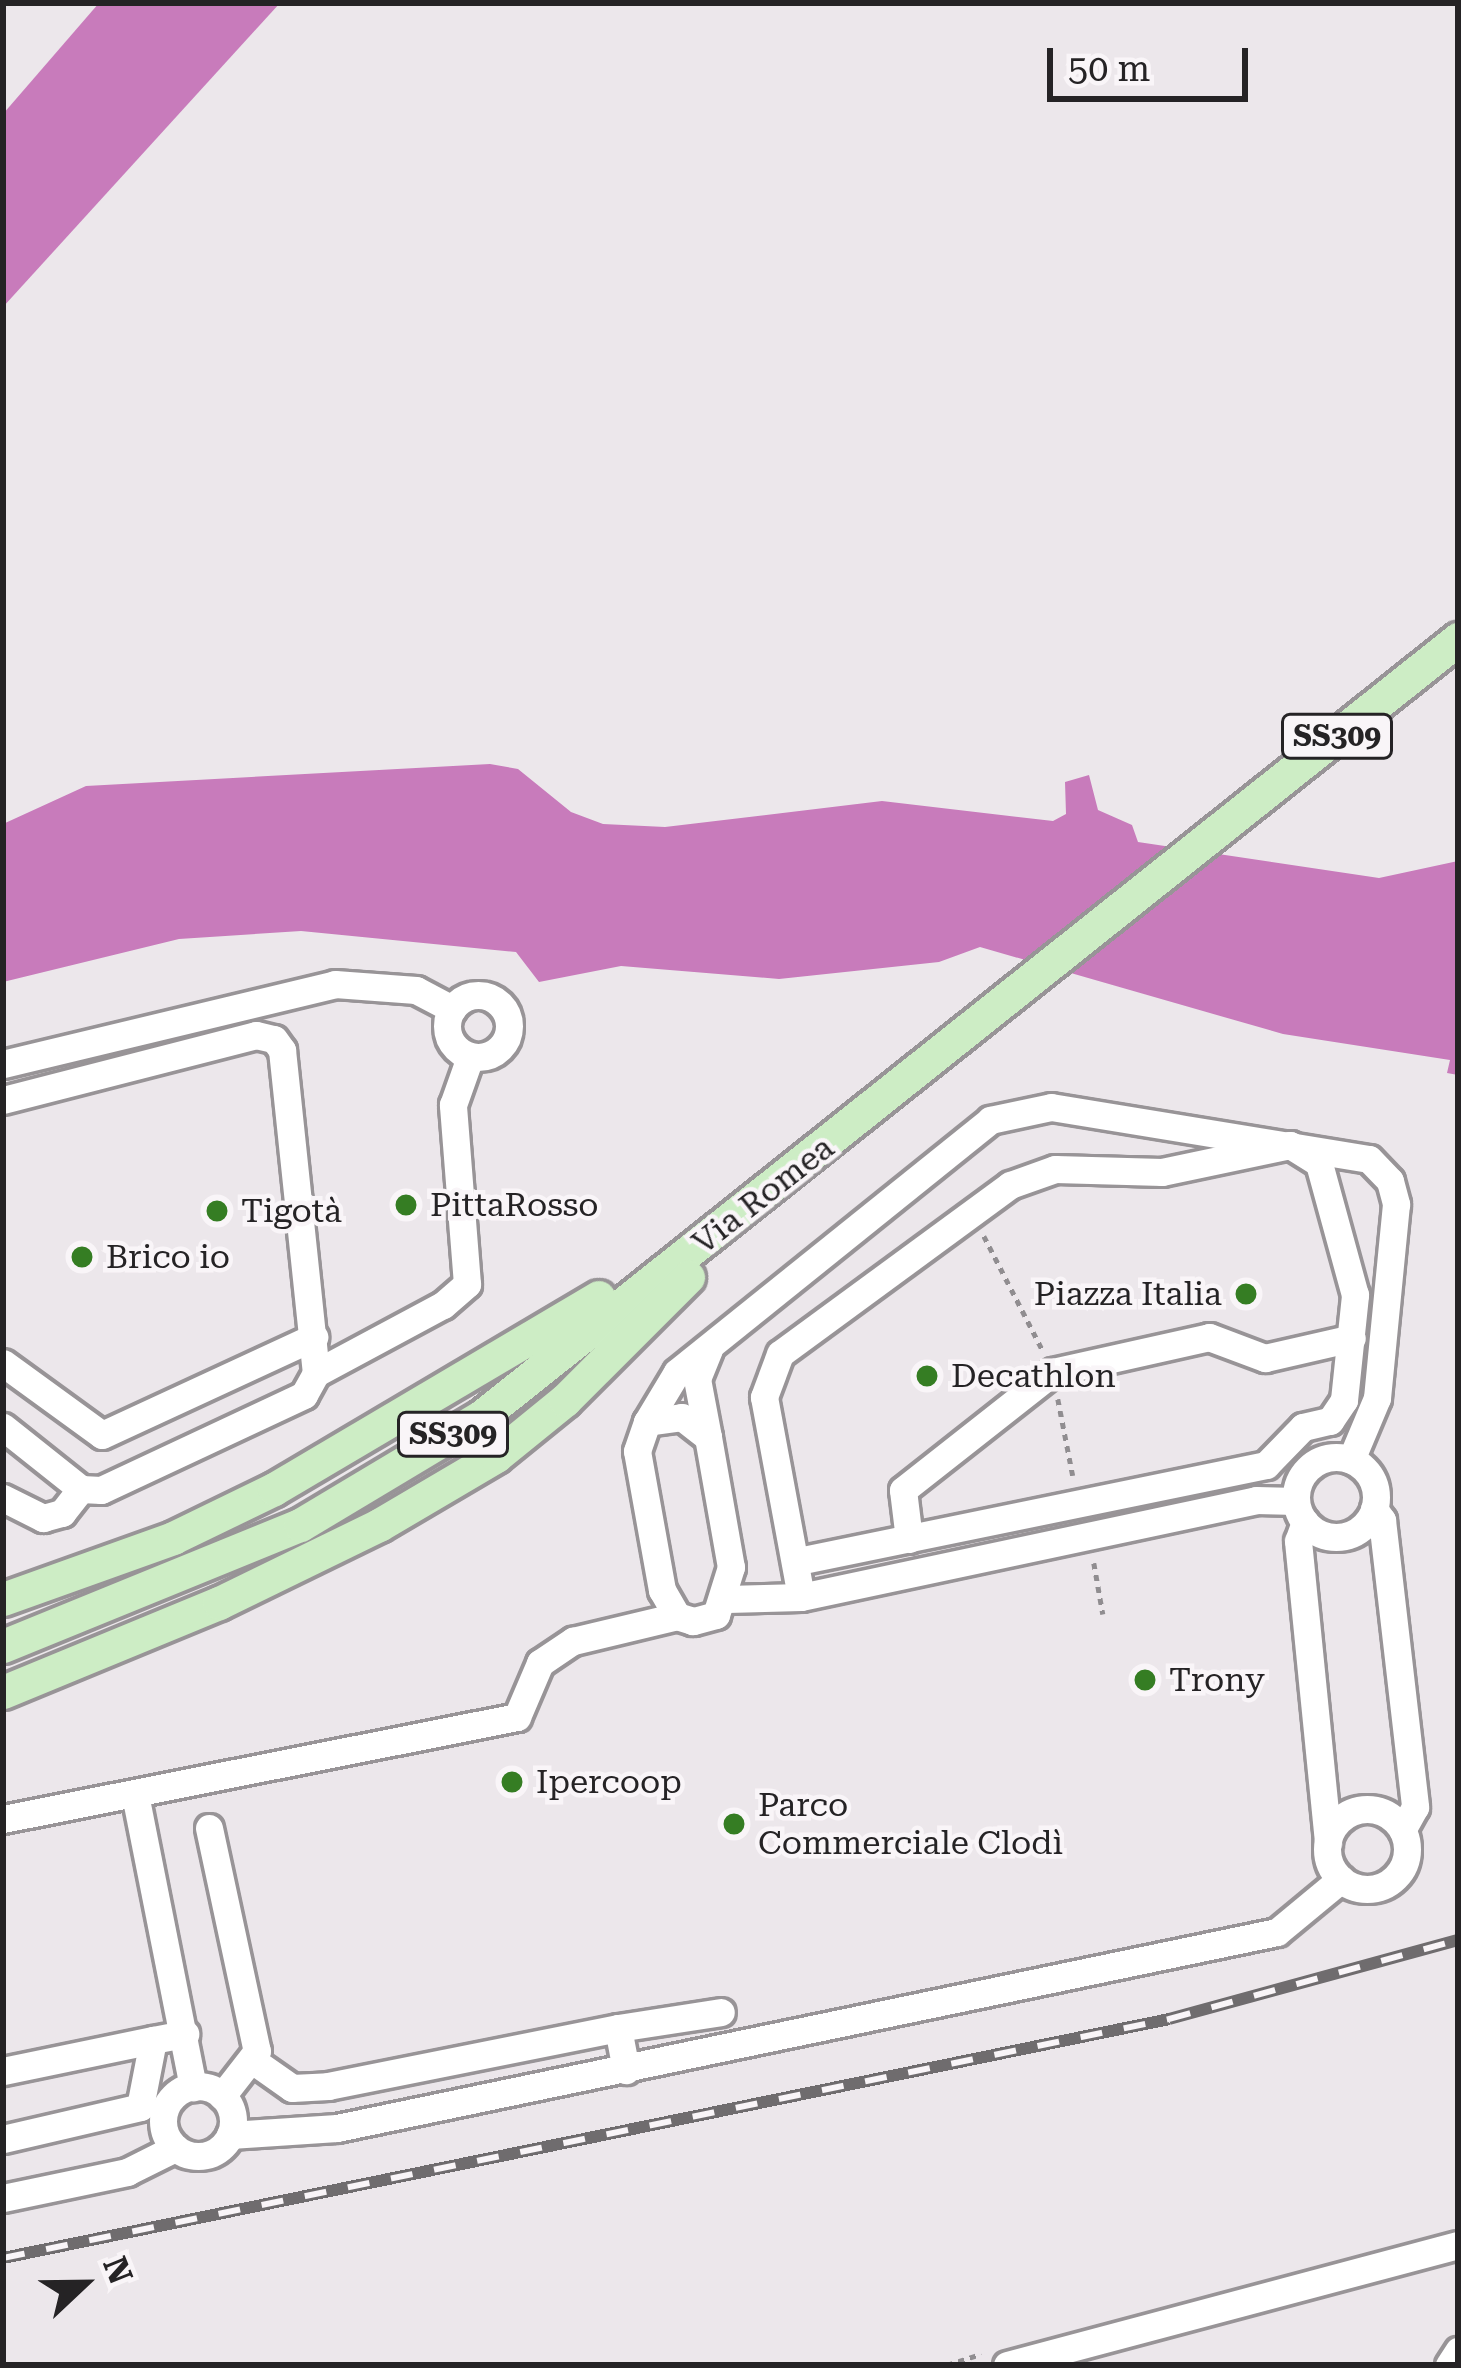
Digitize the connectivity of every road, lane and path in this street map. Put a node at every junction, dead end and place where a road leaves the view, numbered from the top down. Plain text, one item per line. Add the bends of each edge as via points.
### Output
1 (1458, 639) edge
2 (452, 1009) junction
3 (470, 1057) junction
4 (3, 1064) edge
5 (3, 1100) edge
6 (1174, 1128) junction
7 (1290, 1145) junction
8 (796, 1171) junction
9 (1162, 1172) junction
10 (744, 1319) junction
11 (314, 1337) junction
12 (1352, 1338) junction
13 (711, 1346) junction
14 (780, 1354) junction
15 (3, 1363) edge
16 (316, 1373) junction
17 (195, 1393) junction
18 (646, 1422) junction
19 (3, 1427) edge
20 (708, 1437) junction
21 (217, 1439) junction
22 (1351, 1460) junction
23 (81, 1489) junction
24 (3, 1498) edge
25 (1374, 1509) junction
26 (1300, 1511) junction
27 (910, 1539) junction
28 (798, 1562) junction
29 (801, 1597) junction
30 (3, 1599) edge
31 (727, 1599) junction
32 (677, 1616) junction
33 (3, 1646) edge
34 (3, 1691) edge
35 (135, 1794) junction
36 (3, 1819) edge
37 (209, 1828) dead end
38 (1402, 1830) junction
39 (1328, 1844) junction
40 (1341, 1879) junction
41 (721, 2012) dead end
42 (618, 2028) junction
43 (185, 2034) junction
44 (153, 2040) junction
45 (255, 2062) junction
46 (626, 2070) junction
47 (3, 2072) edge
48 (193, 2086) junction
49 (222, 2096) junction
50 (230, 2135) junction
51 (3, 2139) edge
52 (175, 2148) junction
53 (3, 2198) edge
54 (1458, 2245) edge
55 (1458, 2351) edge
56 (1007, 2365) edge
57 (1449, 2365) edge

1 - 8 main road, Via Romea / SS309
2 - 3 street via 447,1035
2 - 3 street via 486,996 508,1018 501,1049
2 - 4 street via 416,990 335,984
3 - 16 street via 453,1105 467,1284 443,1306
5 - 11 street via 256,1035 274,1039
6 - 7 street
6 - 9 street
6 - 10 street via 1051,1108 990,1120
7 - 9 street
7 - 12 street via 1319,1162 1329,1184 1355,1295
7 - 22 street via 1369,1159 1390,1181 1396,1204 1377,1398
8 - 30 main road via 710,1210 586,1307 359,1444 173,1538
8 - 33 main road, Via Romea / SS309 via 482,1416 397,1469 299,1525
8 - 34 main road via 566,1400 496,1456 238,1594
9 - 14 street via 1055,1169 1010,1185
10 - 13 street
10 - 14 street
11 - 16 street
11 - 17 street
12 - 27 street via 1338,1413 1303,1426 1266,1465
12 - 27 street via 1265,1358 1209,1336 1053,1372 903,1490
13 - 18 street via 677,1372
13 - 20 street via 697,1379
14 - 28 street via 764,1397
15 - 17 street via 103,1436
16 - 21 street via 304,1395
17 - 21 street
18 - 20 street via 682,1417
18 - 32 street via 637,1451 640,1485 662,1590
19 - 23 street
20 - 31 street via 731,1567
21 - 23 street via 118,1485
22 - 25 street via 1374,1486
22 - 26 street via 1328,1458 1307,1469
23 - 24 street via 62,1513 43,1518
25 - 26 street via 1349,1535 1325,1535
25 - 38 street via 1382,1520 1414,1807
26 - 29 street via 1256,1500
26 - 39 street
27 - 28 street
28 - 29 street
29 - 31 street
31 - 32 street via 716,1616
32 - 35 street via 573,1641 540,1663 517,1717
35 - 36 street
35 - 43 street
37 - 45 street
38 - 39 street via 1387,1814 1366,1809 1345,1816
38 - 40 street via 1407,1851 1392,1880 1361,1888
39 - 40 street
40 - 46 street via 1277,1932
41 - 42 street
42 - 45 street via 328,2086 292,2088
42 - 46 street
43 - 44 street
43 - 48 street
44 - 47 street
44 - 51 street via 140,2107
45 - 49 street
46 - 50 street via 337,2128
48 - 49 street
48 - 52 street via 164,2112
49 - 50 street
50 - 52 street via 204,2156
52 - 53 street via 127,2172
54 - 56 street
55 - 57 street

